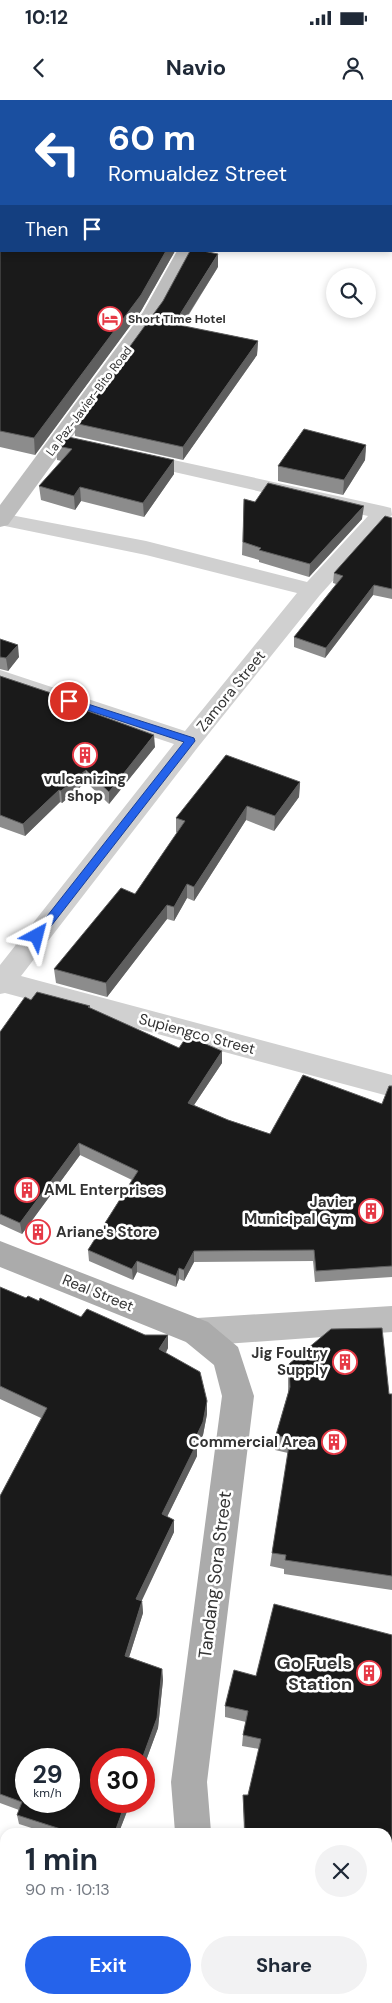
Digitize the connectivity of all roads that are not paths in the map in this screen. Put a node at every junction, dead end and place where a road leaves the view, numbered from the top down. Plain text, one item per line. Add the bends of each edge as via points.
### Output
1 (185, 252) edge
2 (116, 454) edge
3 (1, 520) edge
4 (312, 590) junction
5 (0, 678) edge
6 (190, 741) junction
7 (1, 982) edge
8 (392, 1086) edge
9 (0, 1254) edge
10 (392, 1319) edge
11 (197, 1332) junction
12 (193, 1828) edge

1 - 3 main road, La Paz-Javier-Bito Road via 152,313 68,443
2 - 4 street, Zamora Street via 383,513
3 - 4 street via 146,548
4 - 6 street, Zamora Street
5 - 6 street
6 - 7 street, Zamora Street
7 - 8 street, Supiengco Street
9 - 11 main road, Real Street
10 - 11 main road
11 - 12 main road, Tandang Sora Street via 228,1357 238,1396 189,1782

